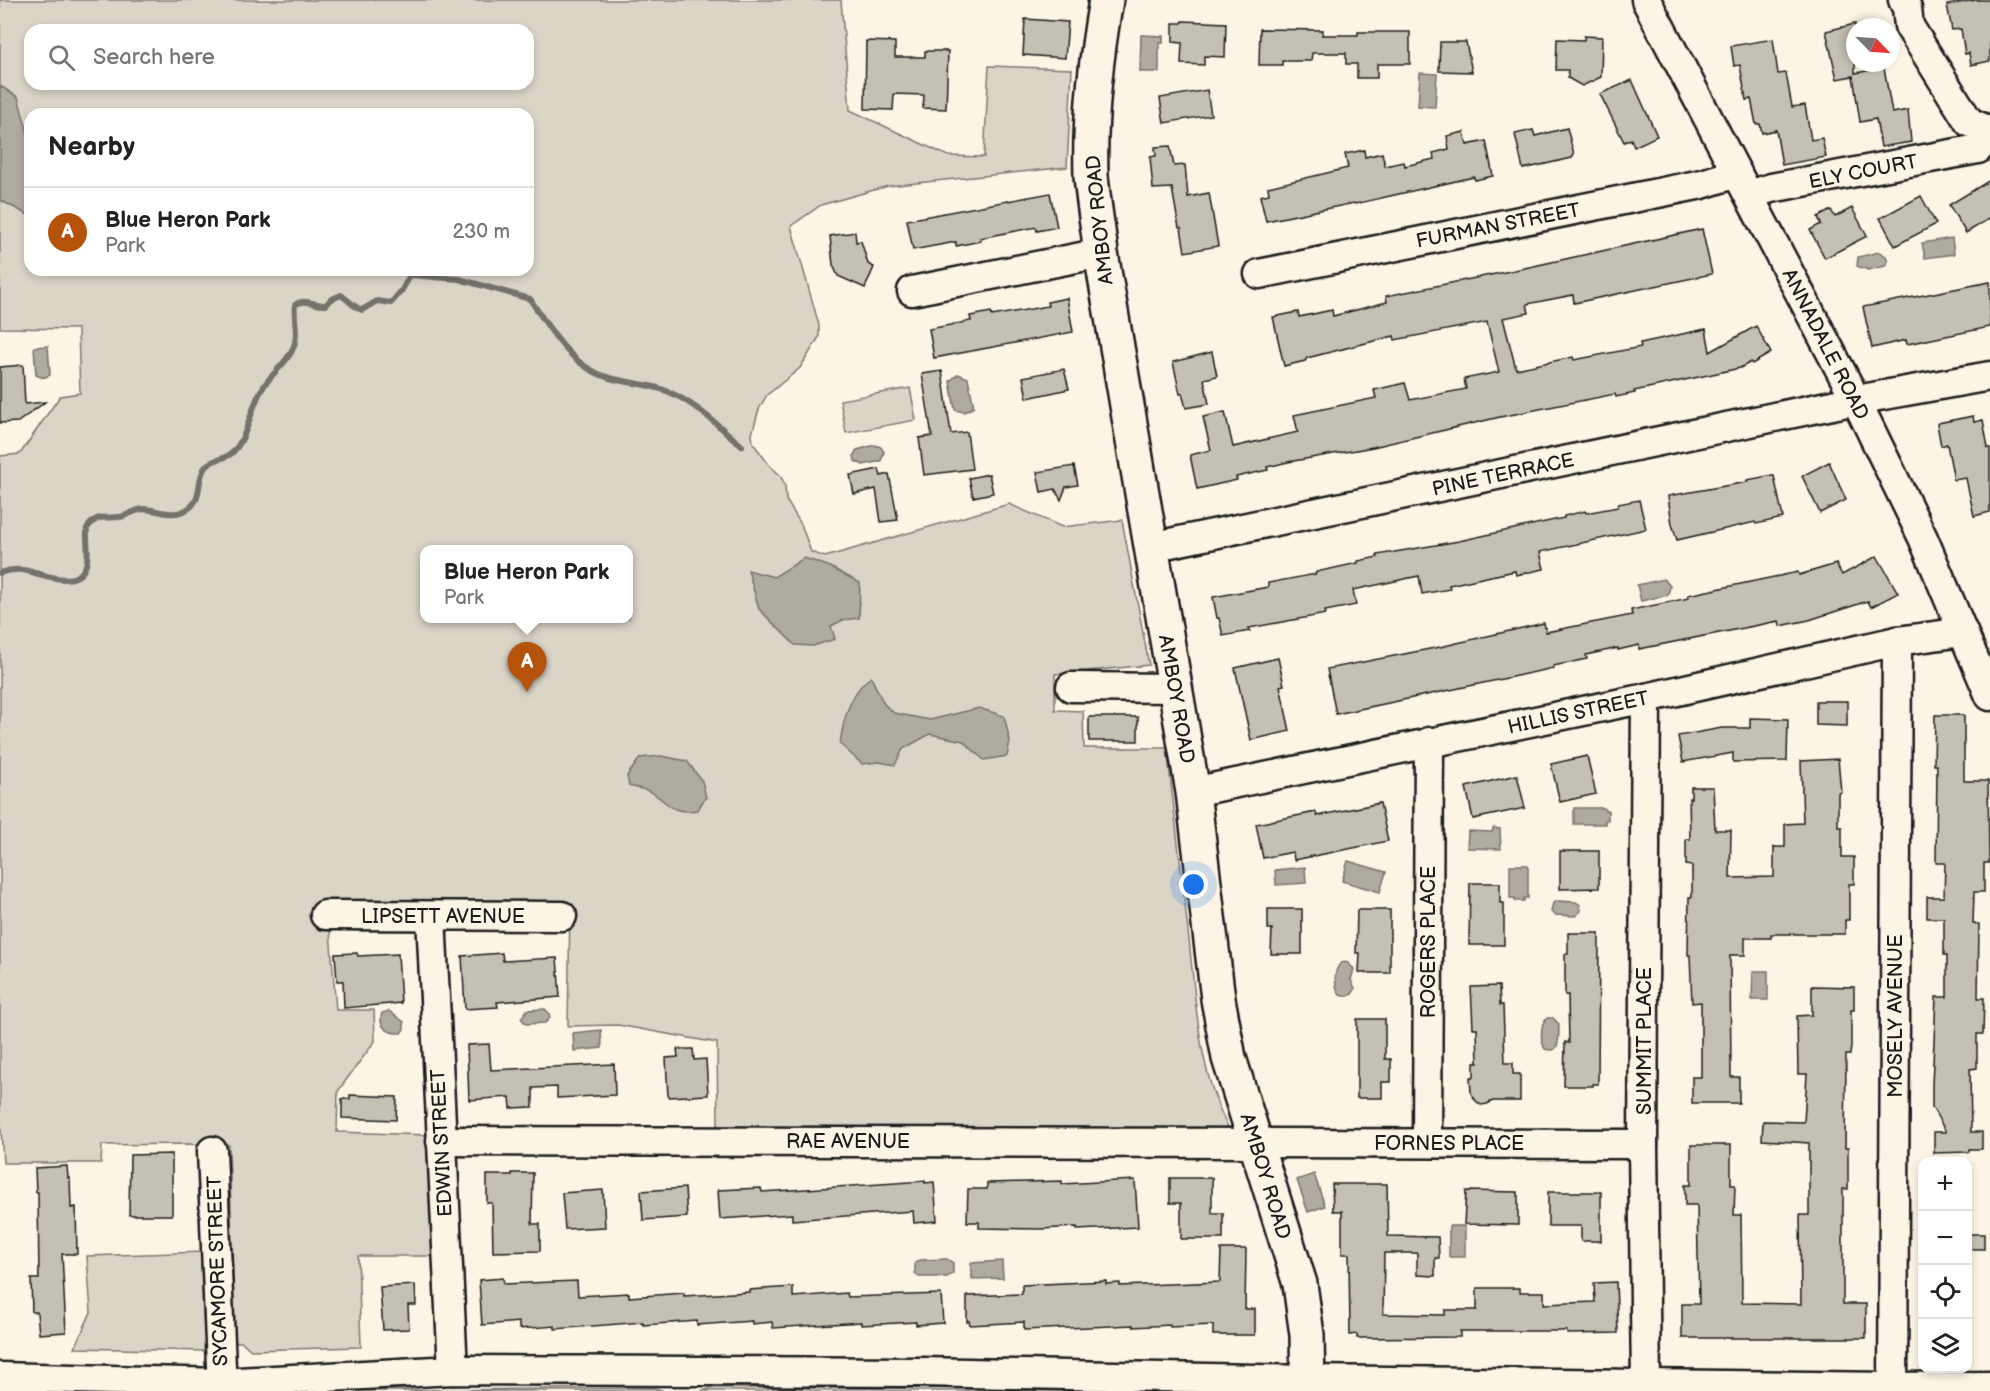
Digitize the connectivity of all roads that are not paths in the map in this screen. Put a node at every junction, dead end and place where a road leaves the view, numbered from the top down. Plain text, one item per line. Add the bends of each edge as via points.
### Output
1 (1106, 0) edge
2 (1646, 0) edge
3 (1903, 0) edge
4 (1984, 140) edge
5 (1743, 184) junction
6 (1101, 253) junction
7 (1259, 274) dead end
8 (912, 291) dead end
9 (1990, 376) edge
10 (1856, 400) junction
11 (1151, 547) junction
12 (1963, 632) junction
13 (1897, 641) junction
14 (1071, 687) dead end
15 (1175, 688) junction
16 (1990, 696) edge
17 (1646, 698) junction
18 (1430, 742) junction
19 (1193, 792) junction
20 (325, 915) dead end
21 (431, 916) junction
22 (562, 916) dead end
23 (441, 1141) junction
24 (1254, 1142) junction
25 (1427, 1143) junction
26 (1643, 1144) junction
27 (212, 1151) dead end
28 (453, 1370) junction
29 (0, 1377) edge
30 (683, 1381) edge
31 (1646, 1384) junction
32 (1309, 1386) edge
33 (1990, 1386) edge
34 (222, 1387) edge
35 (1893, 1389) edge

1 - 6 main road, AMBOY ROAD via 1091,125
2 - 5 street, ANNADALE ROAD
3 - 4 street via 1909,26
4 - 5 street, ELY COURT via 1771,188
5 - 7 street, FURMAN STREET via 1702,184
5 - 10 street, ANNADALE ROAD
6 - 8 street
6 - 11 main road, AMBOY ROAD
9 - 10 street, PINE TERRACE
10 - 11 street, PINE TERRACE
10 - 12 street, ANNADALE ROAD via 1923,538
11 - 15 main road, AMBOY ROAD
12 - 13 street, HILLIS STREET
12 - 16 street, ANNADALE ROAD
13 - 17 street, HILLIS STREET
13 - 35 street, MOSELY AVENUE
14 - 15 street
15 - 19 main road, AMBOY ROAD
17 - 18 street, HILLIS STREET
17 - 26 street, SUMMIT PLACE
18 - 19 street, HILLIS STREET
18 - 25 street, ROGERS PLACE
19 - 24 main road, AMBOY ROAD via 1218,999
20 - 21 street, LIPSETT AVENUE
21 - 22 street, LIPSETT AVENUE
21 - 23 street, EDWIN STREET
23 - 24 street, RAE AVENUE
23 - 28 street, EDWIN STREET
24 - 25 street, FORNES PLACE
24 - 32 main road, AMBOY ROAD via 1300,1284
25 - 26 street, FORNES PLACE
26 - 31 street, SUMMIT PLACE
27 - 34 street, SYCAMORE STREET
28 - 30 street
28 - 34 street
29 - 34 street
30 - 32 street via 922,1372
31 - 32 street
31 - 35 street
33 - 35 street

